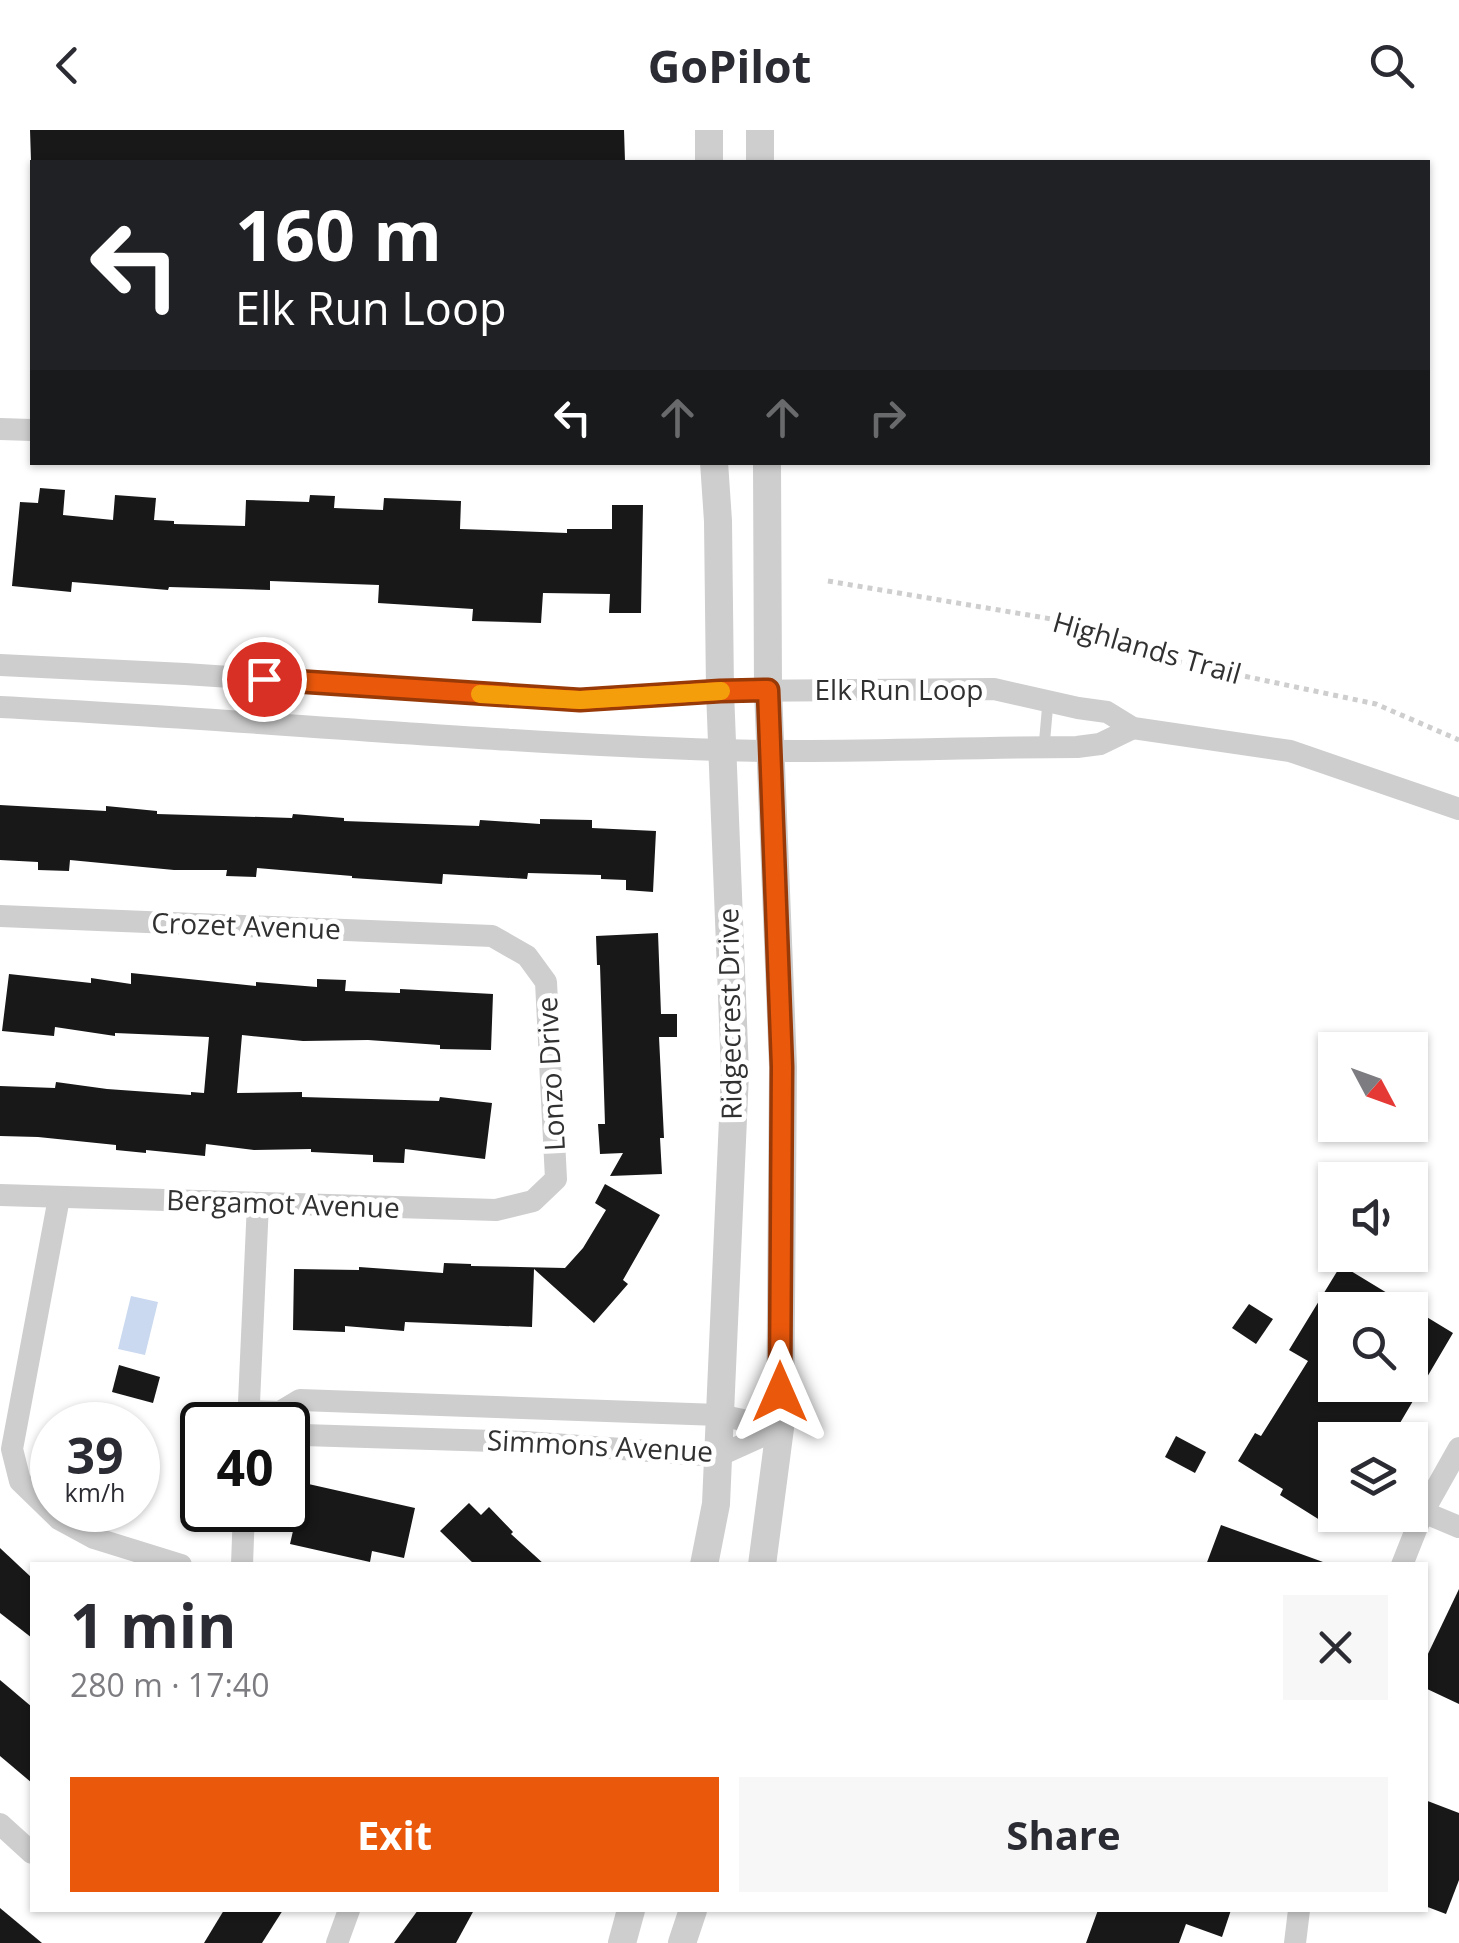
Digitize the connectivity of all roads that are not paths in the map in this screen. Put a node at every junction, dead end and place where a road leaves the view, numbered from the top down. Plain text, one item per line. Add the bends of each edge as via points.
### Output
1 (709, 130) edge
2 (760, 130) edge
3 (708, 160) edge
4 (760, 160) edge
5 (0, 429) edge
6 (30, 430) edge
7 (714, 465) edge
8 (766, 465) edge
9 (0, 665) edge
10 (768, 690) junction
11 (720, 691) junction
12 (1048, 702) junction
13 (0, 707) edge
14 (1133, 728) junction
15 (1044, 747) junction
16 (722, 750) junction
17 (771, 750) junction
18 (1459, 809) edge
19 (0, 916) edge
20 (492, 936) joint
21 (556, 1179) joint
22 (0, 1195) edge
23 (59, 1198) junction
24 (258, 1204) junction
25 (249, 1402) edge
26 (297, 1402) edge
27 (718, 1415) junction
28 (780, 1428) junction
29 (310, 1435) edge
30 (1459, 1448) edge
31 (718, 1456) junction
32 (1428, 1503) edge
33 (1428, 1514) edge
34 (1459, 1526) edge
35 (243, 1532) edge
36 (1415, 1532) edge
37 (171, 1562) edge
38 (242, 1562) edge
39 (705, 1562) edge
40 (762, 1562) edge
41 (1403, 1562) edge
42 (0, 1824) edge
43 (30, 1850) edge
44 (348, 1912) edge
45 (630, 1912) edge
46 (692, 1912) edge
47 (1300, 1912) edge
48 (337, 1943) edge
49 (622, 1943) edge
50 (682, 1943) edge
51 (1295, 1943) edge

1 - 3 street
2 - 4 street
5 - 6 street
7 - 11 street, Ridgecrest Drive
8 - 10 street, Ridgecrest Drive
9 - 11 street, Elk Run Loop via 580,700
10 - 11 street, Elk Run Loop
10 - 12 street, Elk Run Loop via 994,689
10 - 17 street, Ridgecrest Drive
11 - 16 street, Ridgecrest Drive
12 - 14 street, Elk Run Loop via 1107,712
12 - 15 lane
13 - 16 street, Elk Run Loop
14 - 15 street, Elk Run Loop via 1100,744
14 - 18 street, Elk Run Loop via 1290,752
15 - 17 street, Elk Run Loop
16 - 17 street, Elk Run Loop
16 - 27 street, Ridgecrest Drive via 735,1074
17 - 28 street, Ridgecrest Drive via 782,1067
19 - 20 street, Crozet Avenue
20 - 21 street, Lonzo Drive via 527,956 546,982
21 - 24 street, Bergamot Avenue via 533,1200 496,1210
22 - 23 street, Bergamot Avenue
23 - 24 street, Bergamot Avenue
23 - 37 street via 12,1449 20,1482 59,1519 94,1538
24 - 25 street
26 - 27 street, Simmons Avenue
27 - 28 street, Simmons Avenue
27 - 31 street, Ridgecrest Drive
28 - 31 street, Simmons Avenue
28 - 40 street, Ridgecrest Drive
29 - 31 street, Simmons Avenue
30 - 32 street
31 - 39 street, Ridgecrest Drive
33 - 34 street
35 - 38 street
36 - 41 street
42 - 43 street
44 - 48 street
45 - 49 street
46 - 50 street
47 - 51 street

